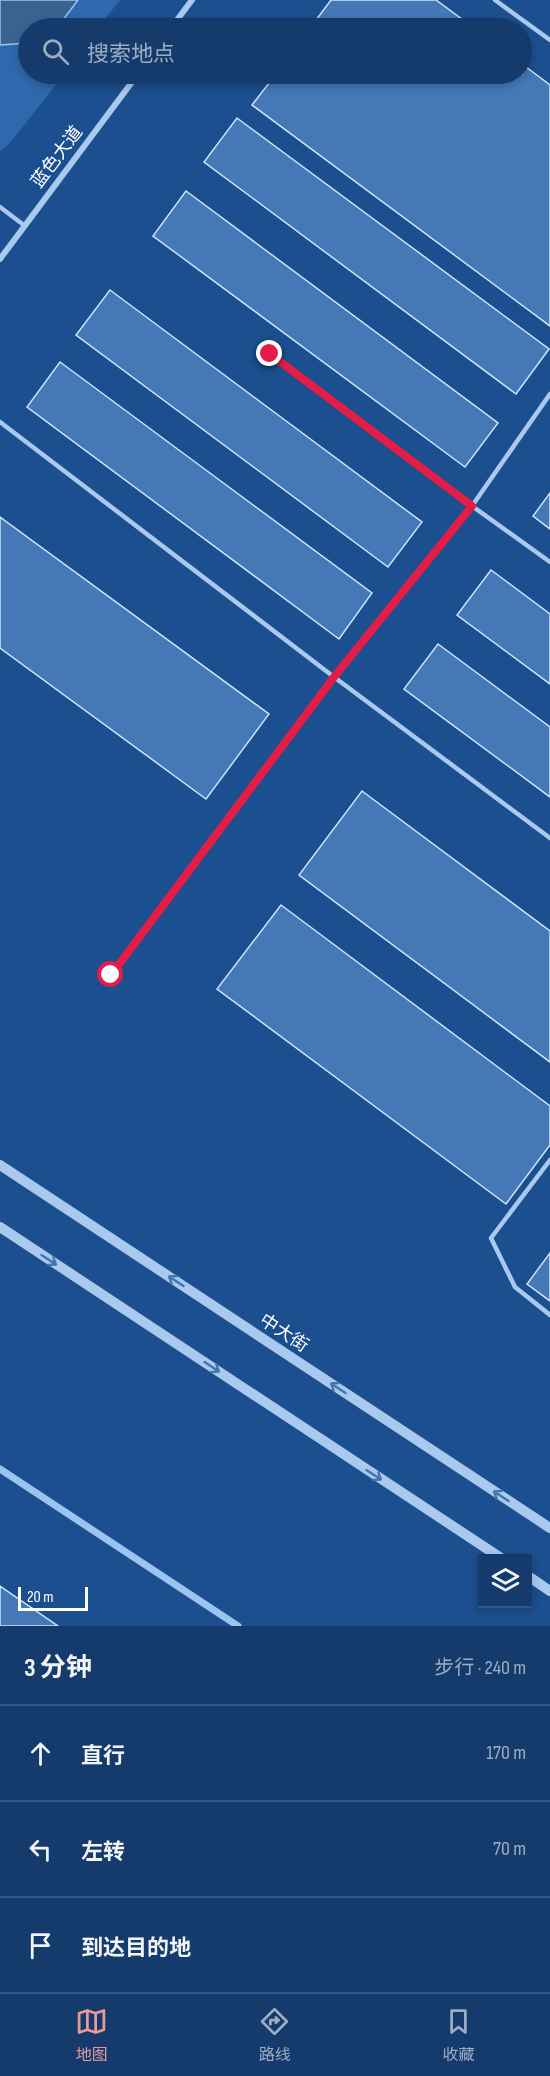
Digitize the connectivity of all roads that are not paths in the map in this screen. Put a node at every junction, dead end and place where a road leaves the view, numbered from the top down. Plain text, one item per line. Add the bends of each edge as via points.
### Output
1 (192, 0) edge
2 (495, 0) edge
3 (178, 18) edge
4 (520, 18) edge
5 (532, 27) edge
6 (550, 40) edge
7 (131, 84) edge
8 (0, 207) edge
9 (25, 226) junction
10 (0, 259) edge
11 (270, 354) dead end
12 (550, 394) edge
13 (0, 422) edge
14 (472, 506) junction
15 (550, 562) edge
16 (334, 677) junction
17 (550, 838) edge
18 (111, 975) dead end
19 (550, 1160) edge
20 (0, 1165) edge
21 (0, 1227) edge
22 (550, 1315) edge
23 (550, 1528) edge
24 (495, 1554) edge
25 (532, 1579) edge
26 (550, 1590) edge

1 - 3 street
2 - 4 lane
5 - 6 lane
7 - 9 street, 蓝色大道
8 - 9 lane
9 - 10 street, 蓝色大道
11 - 14 lane
12 - 14 lane
13 - 16 lane
14 - 15 lane
14 - 16 lane
16 - 17 lane
16 - 18 lane
19 - 22 lane via 491,1238 515,1287
23 -> 20 street, 中大街
21 -> 24 street
25 - 26 street

